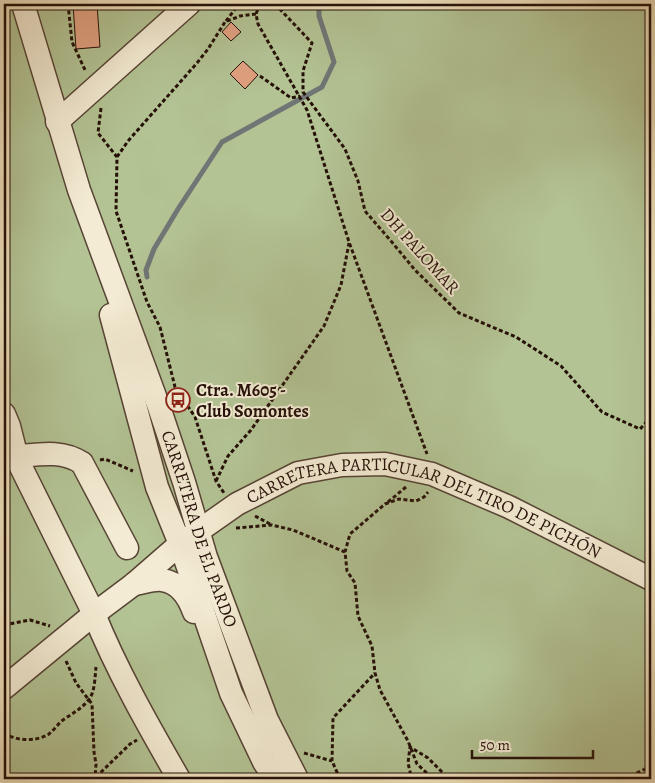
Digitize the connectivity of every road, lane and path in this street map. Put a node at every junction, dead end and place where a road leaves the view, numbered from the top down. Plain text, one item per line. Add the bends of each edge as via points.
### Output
1 (23, 4) edge
2 (68, 4) edge
3 (189, 4) edge
4 (239, 4) edge
5 (260, 4) edge
6 (275, 4) edge
7 (256, 14) junction
8 (225, 22) junction
9 (86, 74) dead end
10 (260, 76) dead end
11 (303, 92) junction
12 (299, 97) junction
13 (101, 106) dead end
14 (57, 122) junction
15 (117, 157) junction
16 (79, 190) junction
17 (349, 242) junction
18 (4, 414) edge
19 (651, 417) edge
20 (8, 451) edge
21 (82, 463) junction
22 (134, 471) dead end
23 (432, 474) junction
24 (216, 481) junction
25 (237, 504) junction
26 (217, 519) junction
27 (272, 525) junction
28 (198, 531) junction
29 (180, 544) junction
30 (127, 548) dead end
31 (345, 552) junction
32 (651, 579) edge
33 (134, 584) junction
34 (94, 614) junction
35 (375, 672) junction
36 (76, 683) dead end
37 (4, 688) edge
38 (231, 694) junction
39 (90, 698) junction
40 (268, 720) junction
41 (4, 733) edge
42 (153, 733) junction
43 (410, 747) junction
44 (651, 766) edge
45 (95, 778) edge
46 (179, 779) edge
47 (275, 779) edge
48 (297, 779) edge
49 (340, 779) edge
50 (415, 779) edge
51 (428, 779) edge
52 (449, 779) edge
53 (625, 779) edge

1 - 14 street, CARRETERA DE EL PARDO
2 - 9 path via 72,42
3 - 14 street
4 - 8 path
5 - 7 path
6 - 11 path via 312,43 303,71
7 - 8 path
7 - 12 path via 258,24
8 - 15 path via 208,49 128,140
10 - 12 path via 291,98
11 - 12 path
11 - 19 path, DH PALOMAR via 345,149 358,181 365,211 459,314 516,337 561,366 602,412 640,429
12 - 17 path
13 - 15 path via 98,133
14 - 16 street, CARRETERA DE EL PARDO
15 - 24 path via 116,211 147,302 160,327 175,387 195,417
16 - 28 street, CARRETERA DE EL PARDO via 159,407
16 - 29 street, CARRETERA DE EL PARDO via 151,466
17 - 23 path
17 - 24 path via 341,285 324,326 251,430 228,456
18 - 20 street via 9,426
20 - 21 street via 56,453
20 - 34 street
21 - 22 path via 105,459
21 - 30 street
23 - 25 street, CARRETERA PARTICULAR DEL TIRO DE PICHÓN via 385,464 342,465 298,473
23 - 31 path via 424,497 416,501 399,499 385,504 350,534
23 - 32 street, CARRETERA PARTICULAR DEL TIRO DE PICHÓN via 510,507
24 - 25 path
25 - 26 street, CARRETERA PARTICULAR DEL TIRO DE PICHÓN
25 - 27 path
26 - 27 path via 224,527
26 - 28 street, CARRETERA PARTICULAR DEL TIRO DE PICHÓN
27 - 31 path via 293,530
28 - 29 street, CARRETERA PARTICULAR DEL TIRO DE PICHÓN
28 - 40 street, CARRETERA DE EL PARDO
29 - 33 street, CARRETERA PARTICULAR DEL TIRO DE PICHÓN
29 - 38 street, CARRETERA DE EL PARDO
29 - 40 street via 197,556 247,690
31 - 35 path via 347,571 355,583 358,616 372,646
33 - 34 street, CARRETERA PARTICULAR DEL TIRO DE PICHÓN
33 - 38 street via 162,580 178,587 189,599 214,666
34 - 37 street, CARRETERA PARTICULAR DEL TIRO DE PICHÓN
34 - 42 street
35 - 43 path via 380,690
35 - 49 path via 333,718 332,761
36 - 39 path
38 - 47 street, CARRETERA DE EL PARDO
39 - 41 path via 80,710 48,734 30,740 11,738
39 - 45 path via 94,712
40 - 48 street, CARRETERA DE EL PARDO
42 - 45 path via 130,744
42 - 46 street
43 - 50 path via 408,763
43 - 51 path
43 - 52 path via 428,758
44 - 53 path

